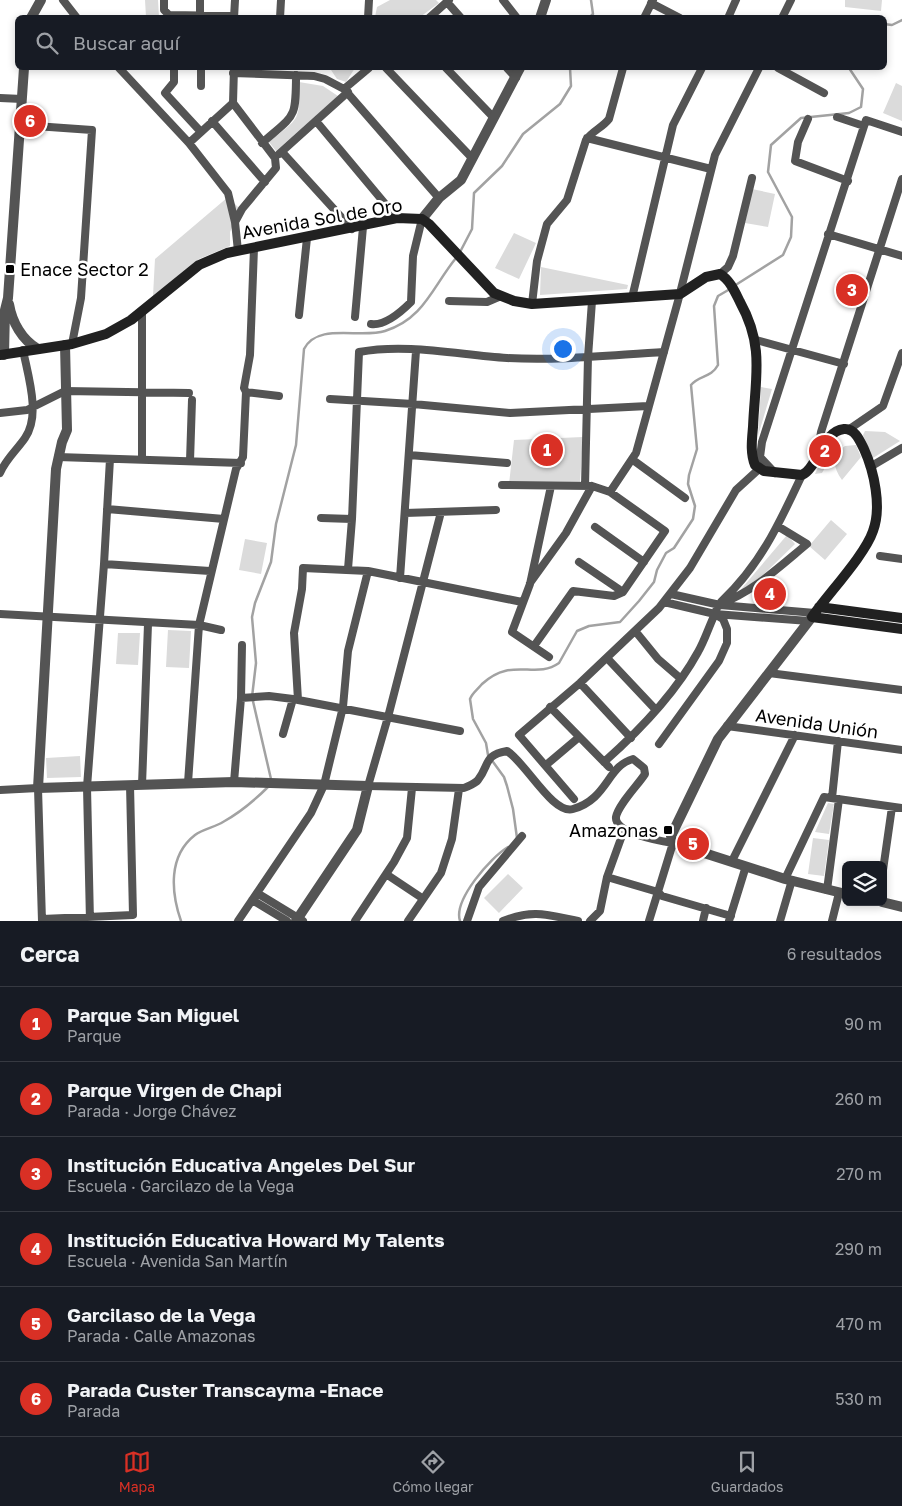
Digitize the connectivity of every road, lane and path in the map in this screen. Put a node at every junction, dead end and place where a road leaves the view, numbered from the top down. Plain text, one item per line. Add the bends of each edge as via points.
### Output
1 (42, 0) edge
2 (63, 0) edge
3 (164, 0) edge
4 (200, 0) edge
5 (235, 0) edge
6 (280, 0) edge
7 (369, 0) edge
8 (503, 0) edge
9 (546, 0) edge
10 (736, 0) edge
11 (791, 0) edge
12 (448, 1) edge
13 (652, 1) edge
14 (33, 15) edge
15 (75, 15) edge
16 (169, 15) edge
17 (200, 15) edge
18 (234, 15) edge
19 (280, 15) edge
20 (368, 15) edge
21 (432, 15) edge
22 (459, 15) edge
23 (515, 15) edge
24 (541, 15) edge
25 (645, 15) edge
26 (675, 15) edge
27 (729, 15) edge
28 (784, 15) edge
29 (24, 70) edge
30 (121, 70) edge
31 (174, 70) edge
32 (201, 70) edge
33 (233, 70) edge
34 (367, 70) edge
35 (388, 70) edge
36 (448, 70) edge
37 (508, 70) edge
38 (519, 70) edge
39 (622, 70) edge
40 (701, 70) edge
41 (758, 70) edge
42 (782, 70) edge
43 (278, 71) edge
44 (296, 75) junction
45 (516, 78) junction
46 (201, 86) dead end
47 (346, 91) junction
48 (824, 93) dead end
49 (0, 98) edge
50 (22, 99) junction
51 (233, 103) junction
52 (494, 118) junction
53 (808, 118) dead end
54 (837, 118) dead end
55 (212, 121) junction
56 (316, 121) junction
57 (21, 125) junction
58 (864, 126) junction
59 (201, 132) junction
60 (902, 132) edge
61 (588, 138) junction
62 (189, 143) junction
63 (262, 143) junction
64 (282, 152) junction
65 (666, 156) junction
66 (275, 158) junction
67 (472, 158) junction
68 (711, 169) junction
69 (752, 178) dead end
70 (902, 179) edge
71 (848, 181) junction
72 (265, 182) junction
73 (439, 198) junction
74 (397, 218) junction
75 (422, 219) junction
76 (235, 222) junction
77 (358, 228) junction
78 (828, 234) junction
79 (307, 238) junction
80 (254, 248) junction
81 (880, 249) junction
82 (238, 250) junction
83 (902, 256) edge
84 (723, 276) junction
85 (5, 277) edge
86 (680, 294) junction
87 (501, 296) junction
88 (8, 298) junction
89 (632, 298) junction
90 (449, 301) dead end
91 (592, 301) junction
92 (532, 304) junction
93 (142, 312) junction
94 (299, 315) dead end
95 (355, 317) dead end
96 (371, 324) dead end
97 (756, 340) junction
98 (69, 345) junction
99 (38, 349) junction
100 (792, 349) junction
101 (23, 350) junction
102 (416, 351) junction
103 (664, 352) junction
104 (902, 353) edge
105 (2, 355) edge
106 (588, 357) junction
107 (844, 364) junction
108 (65, 391) junction
109 (142, 392) junction
110 (246, 392) junction
111 (279, 396) dead end
112 (330, 399) dead end
113 (356, 400) junction
114 (413, 404) junction
115 (648, 406) junction
116 (33, 408) junction
117 (588, 409) junction
118 (0, 413) edge
119 (848, 430) junction
120 (902, 448) edge
121 (818, 453) junction
122 (409, 455) junction
123 (58, 457) junction
124 (110, 459) junction
125 (142, 459) junction
126 (633, 460) junction
127 (190, 461) junction
128 (241, 463) junction
129 (507, 463) dead end
130 (870, 467) junction
131 (759, 469) junction
132 (0, 473) edge
133 (777, 474) junction
134 (802, 476) junction
135 (502, 485) dead end
136 (551, 486) junction
137 (589, 486) junction
138 (610, 492) junction
139 (685, 498) dead end
140 (107, 509) junction
141 (496, 510) dead end
142 (441, 512) junction
143 (405, 513) junction
144 (321, 518) dead end
145 (224, 519) junction
146 (352, 519) junction
147 (596, 527) dead end
148 (778, 527) junction
149 (880, 556) dead end
150 (902, 559) edge
151 (579, 562) dead end
152 (644, 562) junction
153 (104, 564) junction
154 (348, 569) junction
155 (210, 571) junction
156 (368, 572) junction
157 (400, 578) junction
158 (424, 581) junction
159 (530, 584) junction
160 (624, 592) junction
161 (671, 594) junction
162 (522, 602) junction
163 (664, 602) junction
164 (718, 605) junction
165 (0, 614) edge
166 (716, 614) junction
167 (814, 614) junction
168 (48, 617) junction
169 (902, 618) edge
170 (100, 620) junction
171 (148, 624) junction
172 (199, 625) junction
173 (902, 629) edge
174 (221, 630) dead end
175 (636, 632) junction
176 (242, 645) dead end
177 (534, 646) junction
178 (549, 657) dead end
179 (607, 658) junction
180 (769, 672) junction
181 (680, 678) junction
182 (580, 683) junction
183 (902, 690) edge
184 (241, 698) junction
185 (296, 700) junction
186 (550, 707) junction
187 (343, 708) junction
188 (656, 709) junction
189 (388, 717) junction
190 (728, 726) junction
191 (460, 731) dead end
192 (283, 734) dead end
193 (795, 734) junction
194 (578, 738) junction
195 (631, 738) junction
196 (838, 741) junction
197 (659, 744) dead end
198 (902, 750) edge
199 (546, 765) junction
200 (238, 782) junction
201 (188, 783) junction
202 (130, 785) junction
203 (142, 785) junction
204 (324, 785) junction
205 (368, 786) junction
206 (87, 787) junction
207 (38, 788) junction
208 (412, 788) junction
209 (461, 788) junction
210 (0, 790) edge
211 (574, 799) dead end
212 (836, 799) junction
213 (892, 806) junction
214 (902, 808) edge
215 (622, 829) junction
216 (522, 836) dead end
217 (673, 843) junction
218 (732, 861) junction
219 (884, 861) edge
220 (746, 866) junction
221 (386, 874) junction
222 (608, 877) junction
223 (789, 879) junction
224 (827, 890) junction
225 (658, 892) junction
226 (842, 894) edge
227 (254, 896) junction
228 (842, 896) edge
229 (422, 898) junction
230 (887, 903) edge
231 (902, 907) edge
232 (706, 908) junction
233 (730, 918) edge
234 (90, 919) edge
235 (42, 920) edge
236 (299, 920) edge
237 (238, 921) edge
238 (287, 921) edge
239 (354, 921) edge
240 (408, 921) edge
241 (467, 921) edge
242 (504, 921) edge
243 (578, 921) edge
244 (590, 921) edge
245 (649, 921) edge
246 (703, 921) edge
247 (780, 921) edge
248 (832, 921) edge

1 - 14 street
2 - 15 street
3 - 16 street via 164,10
4 - 17 street
5 - 18 street
6 - 19 street
7 - 20 street
8 - 23 street
9 - 24 street
10 - 27 street
11 - 28 street
12 - 21 street
12 - 22 street
13 - 25 street
13 - 26 street
29 - 50 street
30 - 62 street
31 - 59 street via 174,82 165,93
32 - 46 street
33 - 43 street
33 - 51 street
34 - 47 street
35 - 67 street
36 - 52 street
37 - 45 street
38 - 45 street
39 - 61 street via 608,119
40 - 65 street via 678,113
41 - 68 street via 721,142
42 - 48 street
43 - 44 street
44 - 47 street via 325,79
44 - 63 street via 296,108 292,116
45 - 52 street
47 - 56 street
47 - 73 street
49 - 50 street
50 - 57 street
51 - 55 street
51 - 63 street
52 - 67 street
53 - 71 street via 798,142 795,161
54 - 58 street
55 - 59 street
55 - 72 street
56 - 64 street
56 - 74 street
57 - 85 street
57 - 98 street via 92,130 80,298
58 - 60 street via 866,120
58 - 71 street
59 - 62 street
61 - 65 street
61 - 92 street via 567,200 547,224 537,261
62 - 76 street via 228,193
63 - 66 street
64 - 66 street
64 - 77 street
65 - 68 street
65 - 89 street
66 - 72 street via 276,168
67 - 73 street via 461,180
68 - 86 street
69 - 84 street via 733,256
70 - 81 street
71 - 78 street
72 - 76 street
73 - 75 street
74 - 75 main road, Avenida Sol de Oro
74 - 77 main road, Avenida Sol de Oro
75 - 87 main road, Avenida Sol de Oro
75 - 96 street via 413,256 411,302 379,324
76 - 82 street
77 - 79 main road, Avenida Sol de Oro
77 - 95 street
78 - 81 street
78 - 100 street
79 - 80 main road, Avenida Sol de Oro
79 - 94 street
80 - 82 main road, Avenida Sol de Oro
80 - 110 street
81 - 83 street
81 - 107 street
82 - 93 main road, Avenida Sol de Oro via 199,265
84 - 86 main road, Avenida Sol de Oro via 706,277
84 - 97 main road via 745,311
85 - 88 street
86 - 89 main road, Avenida Sol de Oro
86 - 103 street
87 - 90 street via 487,302
87 - 92 main road, Avenida Sol de Oro
88 - 99 street via 16,325 27,341
88 - 105 street
89 - 91 main road, Avenida Sol de Oro
91 - 92 main road, Avenida Sol de Oro
91 - 106 street
93 - 98 main road, Avenida Sol de Oro via 106,334
93 - 109 street
97 - 100 street
97 - 131 main road via 752,449 753,460
98 - 99 main road, Avenida Sol de Oro
98 - 108 street
99 - 101 main road, Avenida Sol de Oro
100 - 107 street
100 - 133 street via 760,450 762,461
101 - 105 main road, Avenida Sol de Oro
101 - 116 street
102 - 106 street via 509,358
102 - 113 street via 387,349 359,352
102 - 114 street
103 - 106 street
103 - 115 street
104 - 119 street via 882,406
106 - 117 street
107 - 121 street via 821,432
108 - 109 street
108 - 116 street
108 - 123 street via 68,430
109 - 125 street
109 - 127 street via 190,396
110 - 111 street
110 - 128 street
112 - 113 street
113 - 114 street
113 - 146 street
114 - 117 street via 510,413
114 - 122 street
115 - 117 street
115 - 126 street
116 - 118 street
116 - 132 street via 26,438 13,451
117 - 137 street
119 - 121 main road via 836,432
119 - 130 main road via 858,438
120 - 130 street
121 - 134 main road via 810,470
122 - 129 street
122 - 143 street
123 - 124 street
123 - 168 street
124 - 125 street
124 - 140 street
125 - 127 street
126 - 138 street
126 - 139 street
127 - 128 street
128 - 145 street via 236,469
130 - 167 main road via 876,508 874,529 863,549
131 - 133 main road
131 - 161 street via 736,490
133 - 134 main road
134 - 148 street
135 - 136 street
136 - 137 street
136 - 159 street
137 - 138 street
137 - 159 street via 566,533
138 - 152 street via 665,531
140 - 145 street
140 - 153 street
141 - 142 street
142 - 143 street
142 - 158 street
143 - 157 street
144 - 146 street
145 - 155 street
146 - 154 street
147 - 152 street
148 - 164 street via 752,569
148 - 164 street via 807,544 760,584
149 - 150 street
151 - 160 street
152 - 160 street
153 - 155 street
153 - 170 street
154 - 156 street
154 - 185 street via 303,568 294,633
155 - 172 street
156 - 157 street
156 - 187 street via 348,651
157 - 158 street
158 - 162 street
158 - 189 street
159 - 162 street
160 - 177 street via 614,596 573,591
161 - 163 street
161 - 164 street
162 - 177 street via 512,632
163 - 166 street
163 - 175 street
164 - 166 street
164 - 167 street
165 - 168 street
166 - 167 street
166 - 181 street via 699,652
166 - 197 street via 723,619 727,629 727,643 718,661
167 - 169 main road
167 - 173 main road
167 - 180 street
168 - 170 street
168 - 207 street
170 - 171 street
170 - 206 street
171 - 172 street
171 - 203 street
172 - 174 street
172 - 201 street
175 - 179 street
175 - 181 street via 658,659
176 - 184 street
177 - 178 street
179 - 182 street
179 - 188 street
180 - 183 street
180 - 190 street
181 - 188 street
182 - 186 street
182 - 195 street
184 - 185 street via 269,696
184 - 200 street
185 - 187 street
185 - 192 street
186 - 194 street
186 - 199 street via 519,735
187 - 189 street
187 - 204 street
188 - 195 street
189 - 191 street
189 - 205 street
190 - 193 street, Avenida Unión
190 - 217 street via 718,739 671,833
193 - 196 street, Avenida Unión
193 - 218 street
194 - 195 street via 607,765
194 - 199 street
196 - 198 street, Avenida Unión
196 - 212 street
199 - 211 street
200 - 201 street
200 - 204 street
201 - 203 street
202 - 203 street
202 - 206 street
202 - 234 street via 134,912 130,916
204 - 205 street
204 - 227 street via 311,813
205 - 208 street
205 - 236 street via 357,830
206 - 207 street
206 - 234 street
207 - 210 street
207 - 235 street
208 - 209 street
208 - 221 street via 407,838
209 - 215 street via 477,782 487,760 496,753 508,751 518,758 557,807 568,811 599,795 619,765 632,759 644,768 645,774 616,816
209 - 229 street via 450,847 441,873
212 - 213 street
212 - 223 street via 824,797
212 - 224 street
213 - 214 street
213 - 219 street
215 - 217 street
215 - 222 street
216 - 241 street via 479,887
217 - 218 street
217 - 225 street
218 - 220 street
220 - 223 street
220 - 233 street
221 - 229 street
221 - 239 street
222 - 225 street
222 - 244 street via 600,911
223 - 224 street
223 - 247 street
224 - 226 street
225 - 232 street via 662,896
225 - 245 street
227 - 236 street
227 - 237 street
227 - 238 street
228 - 248 street
229 - 240 street
230 - 231 street
232 - 233 street
232 - 246 street
234 - 235 street
242 - 243 street via 537,912

